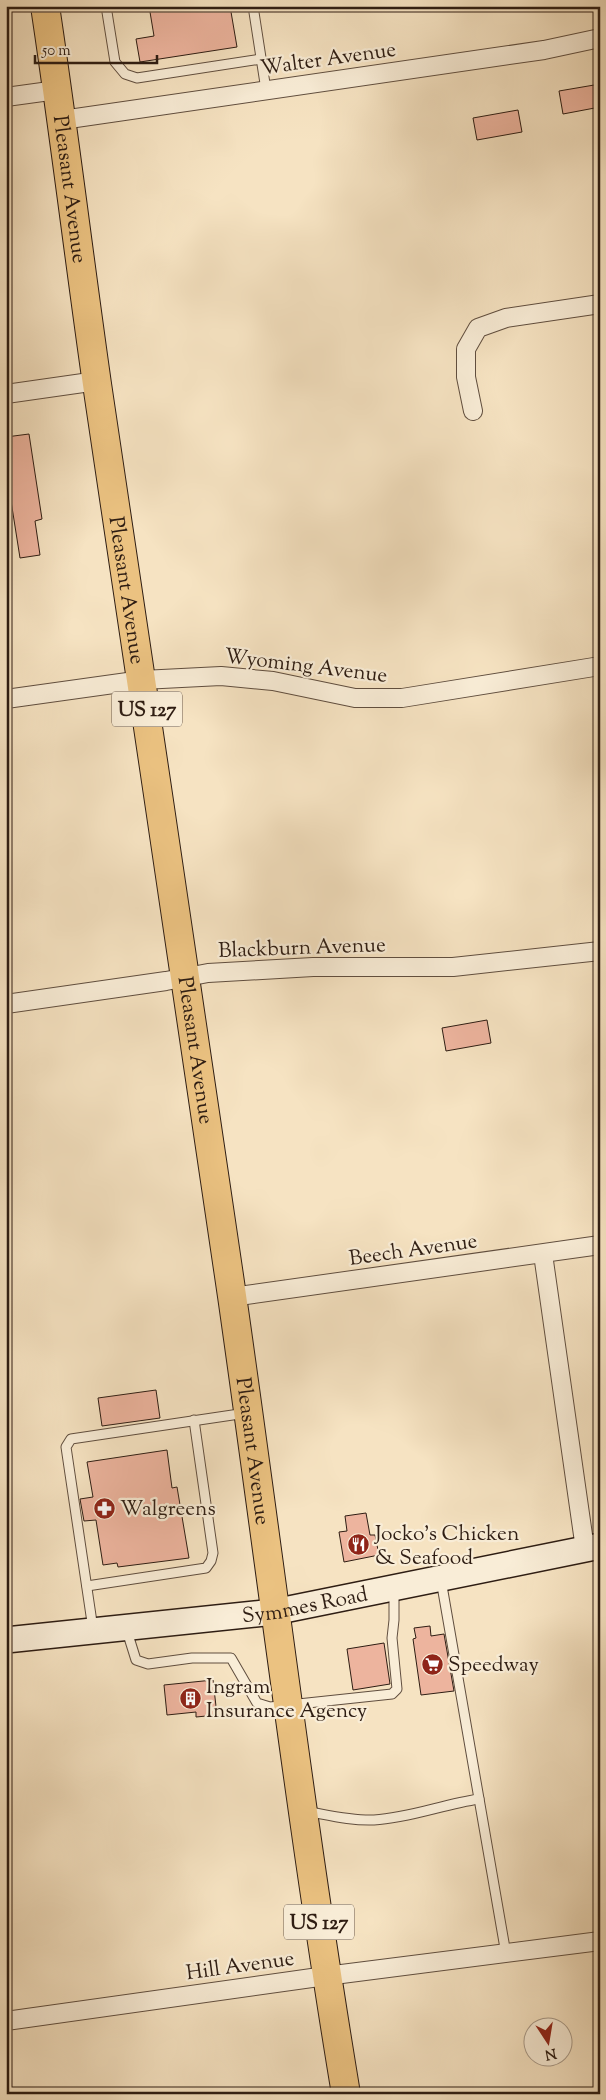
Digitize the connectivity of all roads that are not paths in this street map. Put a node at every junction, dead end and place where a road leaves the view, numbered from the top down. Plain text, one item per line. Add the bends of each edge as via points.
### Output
1 (45, 6) edge
2 (106, 6) edge
3 (253, 6) edge
4 (600, 38) edge
5 (261, 59) junction
6 (58, 90) junction
7 (266, 90) junction
8 (6, 98) edge
9 (62, 120) junction
10 (600, 304) edge
11 (97, 381) junction
12 (6, 394) edge
13 (473, 410) dead end
14 (600, 666) edge
15 (142, 680) junction
16 (6, 699) edge
17 (600, 951) edge
18 (186, 978) junction
19 (6, 1004) edge
20 (600, 1245) edge
21 (543, 1254) junction
22 (232, 1297) junction
23 (248, 1412) junction
24 (194, 1420) junction
25 (592, 1548) edge
26 (441, 1579) junction
27 (87, 1586) junction
28 (394, 1588) junction
29 (274, 1612) junction
30 (126, 1628) junction
31 (94, 1631) junction
32 (6, 1640) edge
33 (288, 1704) junction
34 (479, 1799) junction
35 (303, 1811) junction
36 (600, 1941) edge
37 (506, 1954) junction
38 (326, 1976) junction
39 (6, 2021) edge
40 (346, 2094) edge

1 - 6 main road, Pleasant Avenue / US 127
2 - 5 lane via 115,62 125,74 137,78
3 - 5 lane
4 - 7 street, Walter Avenue via 544,50
5 - 7 lane
6 - 8 street
6 - 9 main road, Pleasant Avenue / US 127
7 - 9 street, Walter Avenue
9 - 11 main road, Pleasant Avenue / US 127
10 - 13 street via 506,318 478,328 466,349 466,377
11 - 12 street
11 - 15 main road, Pleasant Avenue / US 127
14 - 15 street, Wyoming Avenue via 402,698 355,698 273,681 222,676
15 - 16 street, Wyoming Avenue
15 - 18 main road, Pleasant Avenue / US 127
17 - 18 street, Blackburn Avenue via 453,967 313,966 208,973
18 - 19 street, Blackburn Avenue
18 - 22 main road, Pleasant Avenue / US 127
20 - 21 street, Beech Avenue
21 - 22 street, Beech Avenue
21 - 25 street
22 - 23 main road, Pleasant Avenue / US 127
23 - 24 lane
23 - 29 main road, Pleasant Avenue / US 127
24 - 27 lane via 213,1553 211,1561 206,1568
24 - 27 lane via 71,1439 66,1448
25 - 26 street, Symmes Road
26 - 28 street, Symmes Road
26 - 34 lane
27 - 31 lane
28 - 29 street, Symmes Road
28 - 33 lane via 392,1638 397,1688 392,1694
29 - 30 street, Symmes Road
29 - 33 main road, Pleasant Avenue / US 127
30 - 31 street, Symmes Road
30 - 33 lane via 136,1660 148,1664 192,1658 231,1658 256,1703 270,1707
31 - 32 street, Symmes Road
33 - 35 main road, Pleasant Avenue / US 127
34 - 35 lane via 373,1820
34 - 37 lane
35 - 38 main road, Pleasant Avenue / US 127
36 - 37 street, Hill Avenue
37 - 38 street, Hill Avenue
38 - 39 street, Hill Avenue
38 - 40 main road, Pleasant Avenue / US 127

